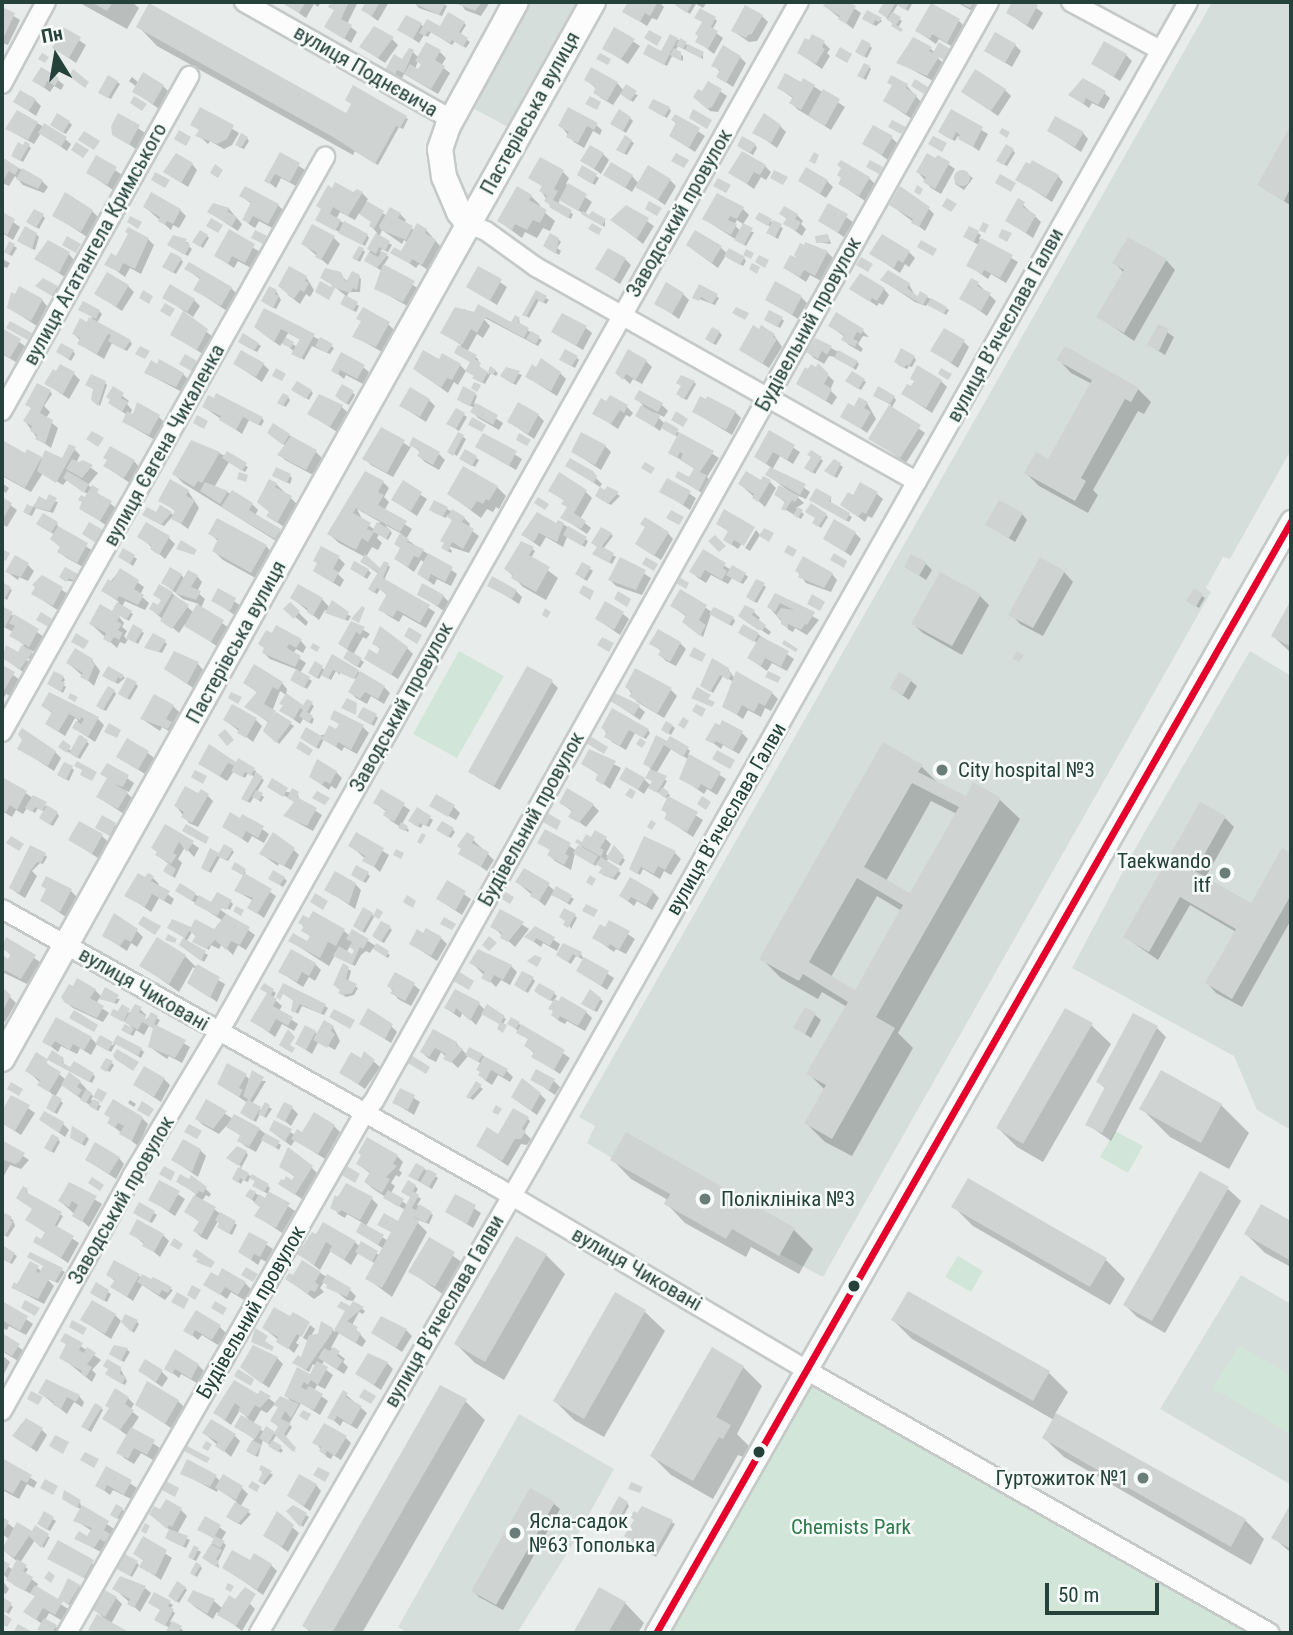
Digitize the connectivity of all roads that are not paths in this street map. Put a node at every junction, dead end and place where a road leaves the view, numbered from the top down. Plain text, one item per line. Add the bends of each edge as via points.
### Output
1 (46, 2) edge
2 (244, 2) edge
3 (516, 2) edge
4 (593, 2) edge
5 (799, 2) edge
6 (989, 2) edge
7 (1071, 2) edge
8 (1188, 2) edge
9 (1160, 50) junction
10 (189, 76) dead end
11 (2, 84) edge
12 (451, 119) junction
13 (325, 158) dead end
14 (468, 224) junction
15 (621, 314) junction
16 (767, 398) junction
17 (2, 411) edge
18 (917, 482) junction
19 (1291, 520) edge
20 (2, 732) edge
21 (2, 909) edge
22 (68, 945) junction
23 (218, 1032) junction
24 (2, 1059) edge
25 (365, 1112) junction
26 (510, 1195) junction
27 (806, 1370) junction
28 (2, 1411) edge
29 (67, 1633) edge
30 (259, 1633) edge
31 (656, 1633) edge
32 (1270, 1633) edge

1 - 11 street
2 - 12 street, вулиця Поднєвича
3 - 12 main road, Пастерівська вулиця
4 - 14 main road, Пастерівська вулиця
5 - 15 street, Заводський провулок
6 - 16 street, Будівельний провулок
7 - 9 street
8 - 9 street, вулиця Вʼячеслава Галви
9 - 18 street, вулиця Вʼячеслава Галви
10 - 17 street, вулиця Агатангела Кримського
12 - 14 main road, Пастерівська вулиця via 439,160
13 - 20 street, вулиця Євгена Чикаленка
14 - 15 street
14 - 22 main road, Пастерівська вулиця
15 - 16 street
15 - 23 street, Заводський провулок
16 - 18 street
16 - 25 street, Будівельний провулок
18 - 26 street, вулиця Вʼячеслава Галви
19 - 27 street
21 - 22 street, вулиця Чиковані
22 - 23 street, вулиця Чиковані
22 - 24 main road, Пастерівська вулиця
23 - 25 street, вулиця Чиковані
23 - 28 street, Заводський провулок
25 - 26 street, вулиця Чиковані
25 - 29 street, Будівельний провулок
26 - 27 street, вулиця Чиковані
26 - 30 street, вулиця Вʼячеслава Галви
27 - 31 street
27 - 32 street, вулиця Чиковані

